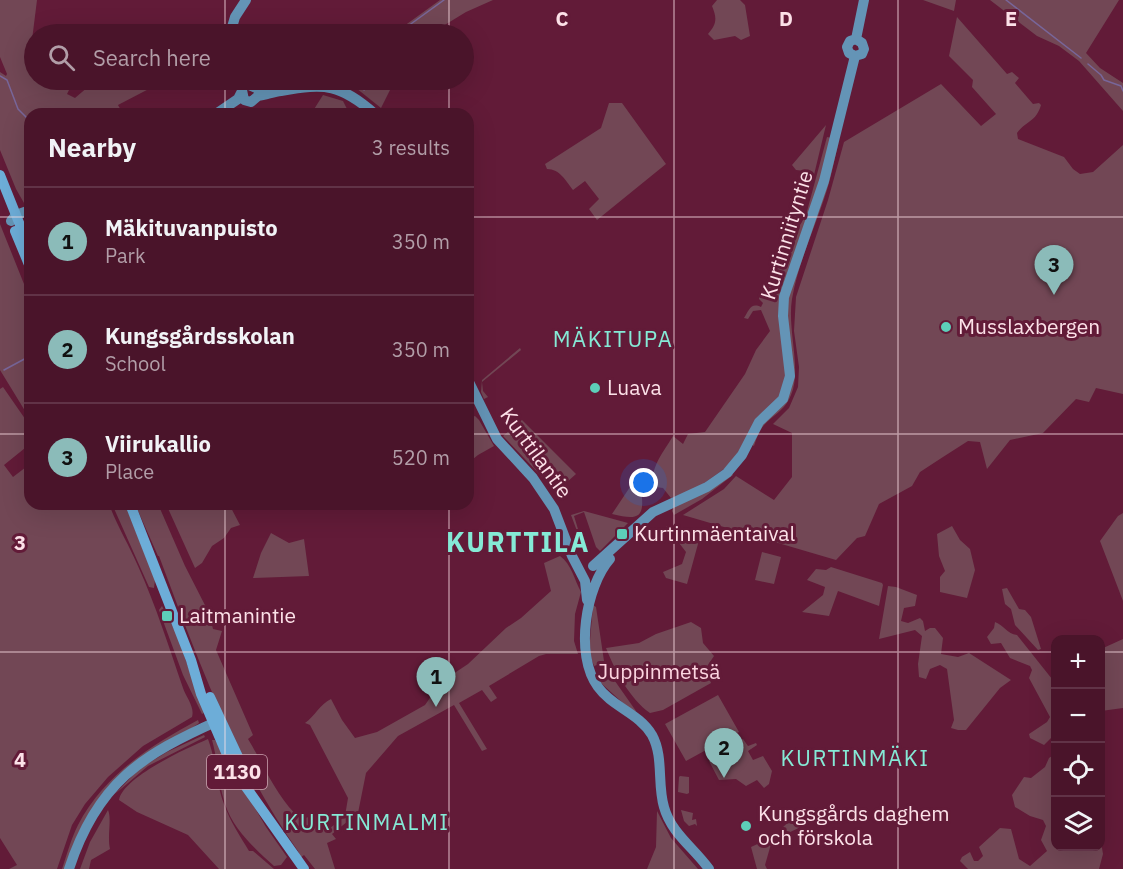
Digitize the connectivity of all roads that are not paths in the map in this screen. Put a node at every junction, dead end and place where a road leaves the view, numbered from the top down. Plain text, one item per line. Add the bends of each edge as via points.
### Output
1 (246, 0) edge
2 (864, 0) edge
3 (233, 24) edge
4 (247, 90) edge
5 (251, 90) edge
6 (286, 90) edge
7 (340, 90) edge
8 (225, 108) edge
9 (367, 108) edge
10 (0, 175) edge
11 (0, 195) edge
12 (24, 214) edge
13 (24, 218) edge
14 (15, 219) junction
15 (24, 238) edge
16 (24, 248) edge
17 (474, 392) edge
18 (132, 510) edge
19 (590, 573) junction
20 (217, 722) junction
21 (69, 869) edge
22 (304, 869) edge
23 (709, 869) edge

1 - 3 street
2 - 19 street, Kurtinniityntie via 856,39 847,47 855,56 824,181 784,297 790,376 786,392 777,407 759,422 742,455 727,473 659,511
4 - 8 street
5 - 6 street via 268,95
7 - 9 street
10 - 14 main road
11 - 14 main road
12 - 14 street
13 - 14 street
14 - 15 main road
14 - 16 main road
17 - 19 street, Kurttilantie via 497,439 544,492 572,556
18 - 20 main road, 1130 via 201,694
19 - 23 street, Kurttilantie via 585,653 591,675 598,687 651,734 658,755 663,806 670,823
20 - 21 street via 165,746 117,782 90,817
20 - 22 main road, 1130 via 228,757

